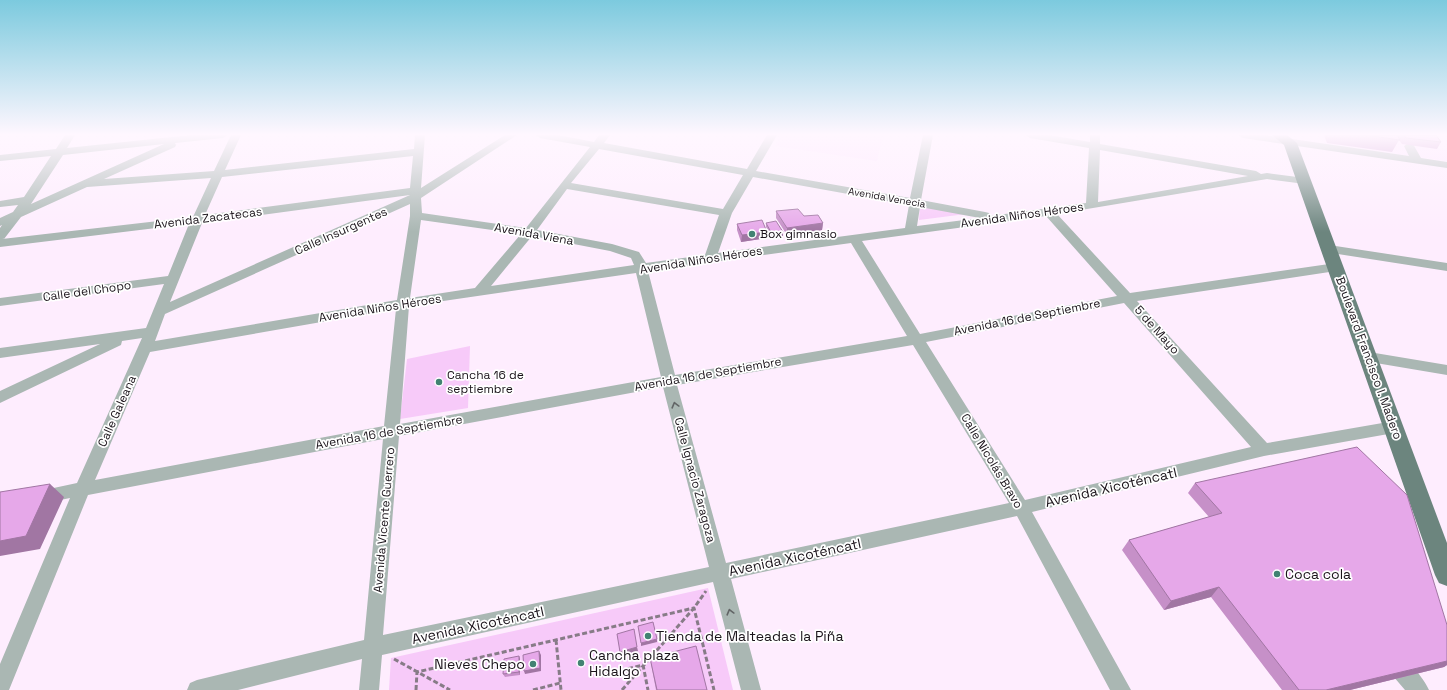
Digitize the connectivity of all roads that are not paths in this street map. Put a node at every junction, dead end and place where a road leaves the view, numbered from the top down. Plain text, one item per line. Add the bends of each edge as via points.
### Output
1 (49, 167) edge
2 (121, 167) edge
3 (221, 167) edge
4 (280, 167) edge
5 (417, 167) edge
6 (459, 167) edge
7 (578, 167) edge
8 (714, 167) edge
9 (754, 167) edge
10 (922, 167) edge
11 (1094, 167) edge
12 (1223, 167) edge
13 (1299, 167) edge
14 (218, 174) junction
15 (750, 174) junction
16 (1266, 176) junction
17 (1304, 181) junction
18 (84, 184) junction
19 (564, 185) junction
20 (415, 194) junction
21 (28, 200) junction
22 (915, 202) junction
23 (0, 204) edge
24 (1092, 206) junction
25 (1049, 212) junction
26 (726, 214) junction
27 (416, 216) junction
28 (14, 217) junction
29 (997, 218) junction
30 (197, 220) junction
31 (0, 222) edge
32 (911, 230) junction
33 (529, 232) junction
34 (0, 236) edge
35 (854, 238) junction
36 (0, 243) edge
37 (1329, 248) junction
38 (710, 258) junction
39 (1336, 266) junction
40 (1447, 267) edge
41 (642, 269) junction
42 (173, 279) junction
43 (478, 293) junction
44 (1128, 298) junction
45 (0, 302) edge
46 (403, 303) junction
47 (161, 311) junction
48 (150, 332) junction
49 (129, 336) junction
50 (917, 339) junction
51 (145, 348) junction
52 (0, 353) edge
53 (1369, 356) junction
54 (1447, 370) edge
55 (669, 381) junction
56 (0, 396) edge
57 (1394, 427) junction
58 (392, 431) junction
59 (1264, 450) junction
60 (82, 490) junction
61 (22, 500) edge
62 (1021, 508) junction
63 (720, 573) junction
64 (1447, 575) edge
65 (373, 647) junction
66 (1382, 649) edge
67 (0, 688) edge
68 (197, 690) edge
69 (369, 690) edge
70 (751, 690) edge
71 (1121, 690) edge
72 (1419, 690) edge

1 - 21 street
2 - 18 street
3 - 14 street, Calle Galeana
4 - 14 street
5 - 20 street, Avenida Vicente Guerrero
6 - 20 street, Calle Insurgentes
7 - 19 street
8 - 15 street, Avenida Venecia
9 - 15 street
10 - 22 street
11 - 24 street
12 - 16 street
13 - 17 main road, Boulevard Francisco I. Madero
14 - 18 street
14 - 30 street, Calle Galeana
15 - 22 street, Avenida Venecia
15 - 26 street
16 - 17 street, Avenida Niños Héroes
16 - 24 street, Avenida Niños Héroes
17 - 37 main road, Boulevard Francisco I. Madero
18 - 28 street
19 - 26 street
19 - 33 street
20 - 27 street, Avenida Vicente Guerrero
20 - 30 street, Avenida Zacatecas
20 - 47 street, Calle Insurgentes
21 - 23 street
21 - 28 street
22 - 29 street, Avenida Venecia
22 - 32 street
24 - 25 street, Avenida Niños Héroes
25 - 29 street, Avenida Niños Héroes
25 - 44 street, 5 de Mayo
26 - 38 street
27 - 33 street, Avenida Viena
27 - 46 street, Avenida Vicente Guerrero
28 - 31 street
28 - 34 street
29 - 32 street, Avenida Niños Héroes
30 - 36 street, Avenida Zacatecas
30 - 42 street, Calle Galeana
32 - 35 street, Avenida Niños Héroes
33 - 41 street, Avenida Viena via 628,252 635,255
33 - 43 street
35 - 38 street, Avenida Niños Héroes
35 - 50 street, Calle Nicolás Bravo
37 - 39 main road, Boulevard Francisco I. Madero
37 - 40 street
38 - 41 street, Avenida Niños Héroes
39 - 44 street, Avenida 16 de Septiembre
39 - 53 main road, Boulevard Francisco I. Madero
41 - 43 street, Avenida Niños Héroes
41 - 55 street, Calle Ignacio Zaragoza
42 - 45 street, Calle del Chopo
42 - 47 street, Calle Galeana
43 - 46 street, Avenida Niños Héroes
44 - 50 street, Avenida 16 de Septiembre
44 - 59 street, 5 de Mayo
46 - 51 street, Avenida Niños Héroes
46 - 58 street, Avenida Vicente Guerrero
47 - 48 street, Calle Galeana
48 - 49 street
48 - 51 street, Calle Galeana
49 - 52 street
49 - 56 street
50 - 55 street, Avenida 16 de Septiembre
50 - 62 street, Calle Nicolás Bravo
51 - 60 street, Calle Galeana
53 - 54 street
53 - 57 main road, Boulevard Francisco I. Madero
55 - 58 street, Avenida 16 de Septiembre
63 -> 55 street, Calle Ignacio Zaragoza
57 - 59 street, Avenida Xicoténcatl
57 - 64 main road, Boulevard Francisco I. Madero
58 - 60 street, Avenida 16 de Septiembre
58 - 65 street, Avenida Vicente Guerrero
59 - 62 street, Avenida Xicoténcatl
60 - 61 street, Avenida 16 de Septiembre
60 - 67 street, Calle Galeana
62 - 63 street, Avenida Xicoténcatl
62 - 71 street, Calle Nicolás Bravo
63 - 65 street, Avenida Xicoténcatl
70 -> 63 street, Calle Ignacio Zaragoza
65 - 68 street, Avenida Xicoténcatl
65 - 69 street, Avenida Vicente Guerrero
66 - 72 street

